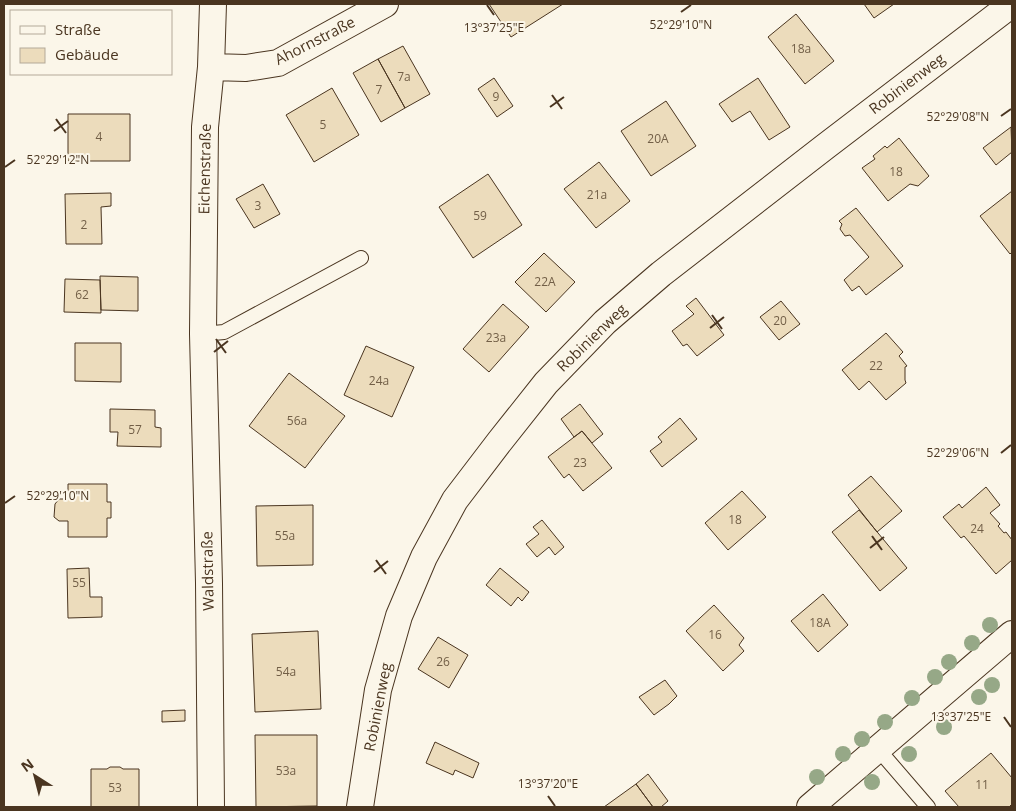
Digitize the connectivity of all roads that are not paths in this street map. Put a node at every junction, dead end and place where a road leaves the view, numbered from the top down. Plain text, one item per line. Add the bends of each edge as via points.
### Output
1 (213, 4) edge
2 (385, 4) edge
3 (1012, 4) edge
4 (211, 67) junction
5 (361, 258) dead end
6 (204, 334) junction
7 (1012, 634) edge
8 (878, 749) junction
9 (211, 807) edge
10 (360, 807) edge
11 (810, 807) edge
12 (928, 807) edge

1 - 4 street, Eichenstraße
2 - 4 street, Ahornstraße via 278,63 246,68
3 - 10 street, Robinienweg via 661,274 604,322 540,390 456,500 424,557 399,616 378,690
4 - 6 street, Eichenstraße via 205,127
5 - 6 lane via 224,332
6 - 9 street, Waldstraße
7 - 8 street
8 - 11 street
8 - 12 lane

